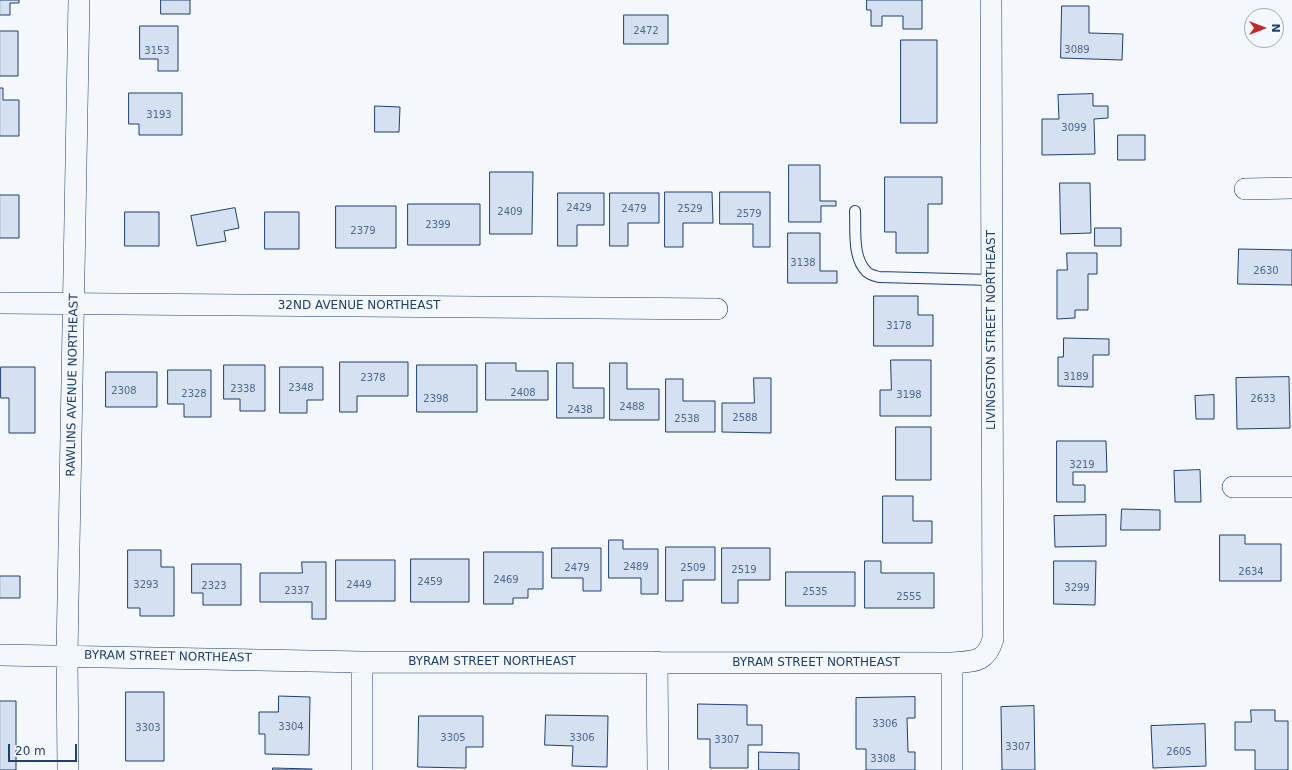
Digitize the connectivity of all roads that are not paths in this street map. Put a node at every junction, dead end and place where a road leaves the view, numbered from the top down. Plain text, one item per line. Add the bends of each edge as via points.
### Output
1 (79, 0) edge
2 (991, 0) edge
3 (1292, 188) edge
4 (1245, 189) dead end
5 (855, 211) dead end
6 (992, 280) junction
7 (0, 303) edge
8 (75, 304) junction
9 (717, 309) dead end
10 (1233, 487) dead end
11 (1292, 487) edge
12 (0, 655) edge
13 (67, 655) junction
14 (983, 658) joint
15 (362, 662) junction
16 (657, 662) junction
17 (952, 663) junction
18 (68, 770) edge
19 (362, 770) edge
20 (658, 770) edge
21 (952, 770) edge

1 - 8 street, RAWLINS AVENUE NORTHEAST
2 - 6 street, LIVINGSTON STREET NORTHEAST
3 - 4 street
5 - 6 lane via 859,260 868,273 879,277
6 - 14 street, LIVINGSTON STREET NORTHEAST via 993,639 990,650
7 - 8 street, 32ND AVENUE NORTHEAST
8 - 9 street, 32ND AVENUE NORTHEAST
8 - 13 street, RAWLINS AVENUE NORTHEAST
10 - 11 street
12 - 13 street, BYRAM STREET NORTHEAST
13 - 15 street, BYRAM STREET NORTHEAST
13 - 18 street, RAWLINS AVENUE NORTHEAST
14 - 17 street, BYRAM STREET NORTHEAST
15 - 16 street, BYRAM STREET NORTHEAST
15 - 19 street
16 - 17 street, BYRAM STREET NORTHEAST
16 - 20 street
17 - 21 street

